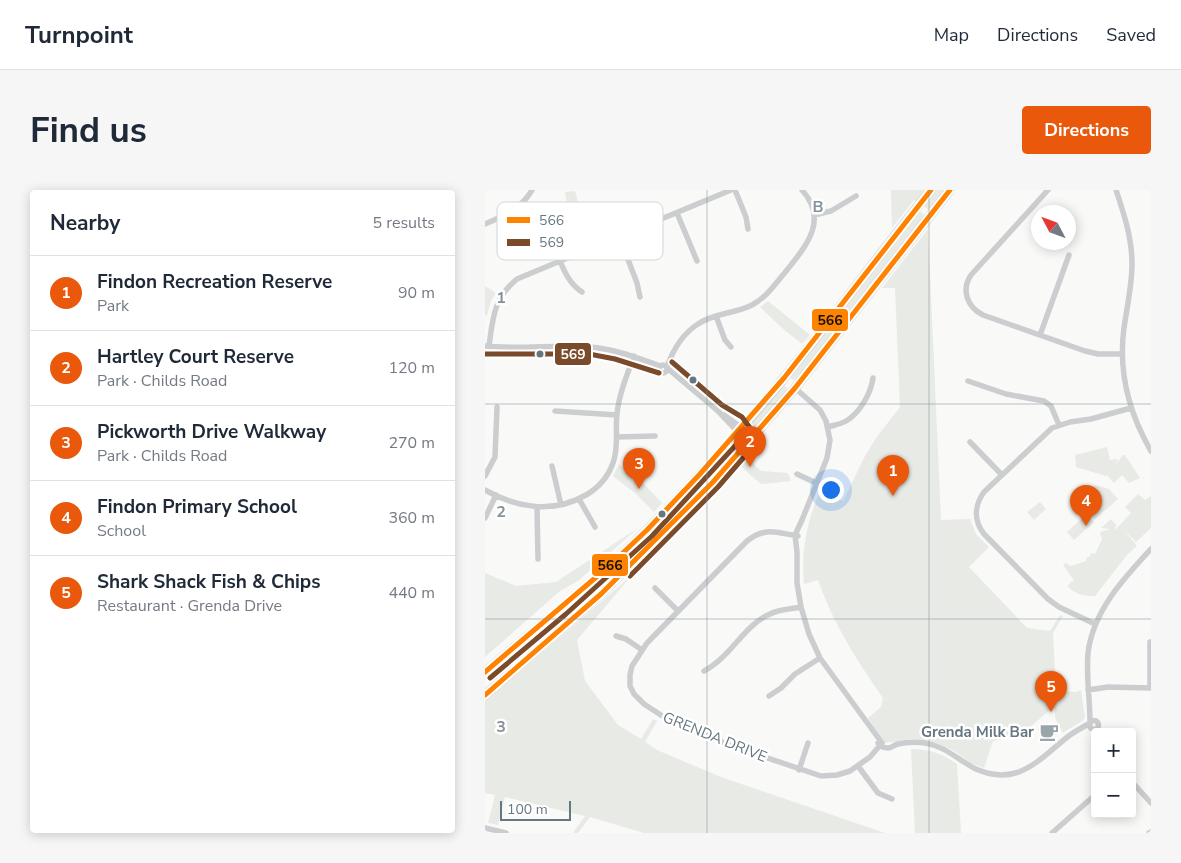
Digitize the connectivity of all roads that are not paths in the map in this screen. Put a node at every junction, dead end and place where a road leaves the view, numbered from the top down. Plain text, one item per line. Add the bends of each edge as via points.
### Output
1 (532, 190) edge
2 (733, 190) edge
3 (801, 190) edge
4 (931, 190) edge
5 (950, 190) edge
6 (1048, 190) edge
7 (1116, 190) edge
8 (856, 196) dead end
9 (522, 202) edge
10 (919, 206) junction
11 (677, 213) junction
12 (814, 215) junction
13 (930, 215) junction
14 (497, 219) edge
15 (663, 219) edge
16 (485, 224) edge
17 (748, 229) dead end
18 (1069, 255) dead end
19 (628, 260) edge
20 (560, 261) joint
21 (697, 261) dead end
22 (582, 292) dead end
23 (641, 297) dead end
24 (715, 316) junction
25 (1040, 335) junction
26 (487, 346) edge
27 (731, 347) dead end
28 (1122, 354) junction
29 (634, 356) junction
30 (664, 368) junction
31 (873, 378) dead end
32 (783, 379) junction
33 (968, 381) dead end
34 (795, 388) junction
35 (1130, 407) junction
36 (497, 408) dead end
37 (555, 411) dead end
38 (617, 414) junction
39 (1059, 425) junction
40 (828, 427) junction
41 (740, 430) junction
42 (655, 436) dead end
43 (617, 437) junction
44 (750, 440) junction
45 (970, 442) dead end
46 (1151, 451) edge
47 (552, 466) dead end
48 (797, 474) dead end
49 (1002, 475) junction
50 (485, 476) edge
51 (816, 483) junction
52 (485, 490) edge
53 (496, 495) junction
54 (579, 499) junction
55 (561, 505) junction
56 (537, 507) junction
57 (485, 518) edge
58 (671, 525) junction
59 (595, 527) dead end
60 (796, 536) junction
61 (1151, 549) edge
62 (538, 559) dead end
63 (609, 564) junction
64 (655, 588) dead end
65 (801, 607) junction
66 (678, 611) junction
67 (1096, 622) junction
68 (616, 636) dead end
69 (1150, 642) edge
70 (642, 650) junction
71 (820, 658) junction
72 (704, 671) dead end
73 (485, 672) edge
74 (1088, 688) junction
75 (1151, 688) edge
76 (485, 695) edge
77 (769, 696) dead end
78 (1094, 726) edge
79 (808, 743) dead end
80 (881, 745) junction
81 (858, 766) junction
82 (799, 770) junction
83 (1136, 786) edge
84 (892, 799) dead end
85 (1091, 799) edge
86 (1151, 803) edge
87 (485, 828) edge
88 (506, 833) edge
89 (1052, 833) edge

1 - 9 street
2 - 11 street
2 - 17 street
3 - 12 street via 810,201
4 - 10 main road
5 - 13 main road
6 - 25 street via 974,271 966,287 968,301 979,313
7 - 28 street via 1130,233 1132,264
8 - 12 street via 831,211
10 - 13 main road
10 - 32 main road
11 - 15 street
11 - 21 street
12 - 24 street via 809,241 768,293 746,308
13 - 34 main road
14 - 16 street
18 - 25 street
19 - 23 street
20 - 22 street via 572,283
20 - 26 street via 522,276 506,289 494,311
24 - 27 street
24 - 30 street via 704,320 680,340
25 - 28 street via 1092,353
26 - 29 street via 590,347
28 - 35 street
29 - 30 street
29 - 38 street
30 - 41 street
31 - 40 street via 870,393 852,417
32 - 34 main road
32 - 41 main road
33 - 39 street via 1006,394 1044,401 1051,406
34 - 40 street via 816,405
34 - 44 main road
35 - 39 street
35 - 46 street
36 - 50 street via 495,457
37 - 38 street
38 - 43 street
39 - 49 street via 1042,436
40 - 51 street via 829,452
41 - 44 main road
41 - 63 main road via 647,530
42 - 43 street
43 - 54 street via 611,469 597,486
44 - 58 main road
45 - 49 street
47 - 55 street
48 - 51 street
49 - 67 street via 979,500 976,512 981,530 1048,599
51 - 60 street
52 - 53 street
53 - 56 street via 517,504
53 - 57 street
54 - 55 street
54 - 59 street
55 - 56 street
56 - 62 street
58 - 63 main road via 620,570
58 - 76 main road via 601,594
60 - 65 street
60 - 66 street, GRENDA DRIVE via 773,531 761,532 751,538
61 - 67 street via 1109,598
63 - 73 main road
64 - 66 street
65 - 71 street
65 - 72 street via 775,612 760,619 716,664
66 - 70 street, GRENDA DRIVE
67 - 74 street via 1088,653
68 - 70 street
69 - 75 street
70 - 82 street, GRENDA DRIVE via 629,680 634,694 649,708 670,721
71 - 77 street
71 - 80 street
74 - 75 street
74 - 78 street
78 - 80 street via 1068,737 1033,766 1009,774 981,771 933,745 917,742
79 - 82 street
80 - 81 street, GRENDA DRIVE via 877,753
81 - 82 street, GRENDA DRIVE via 831,776
81 - 84 street via 877,793
83 - 86 street
85 - 89 street
87 - 88 street

